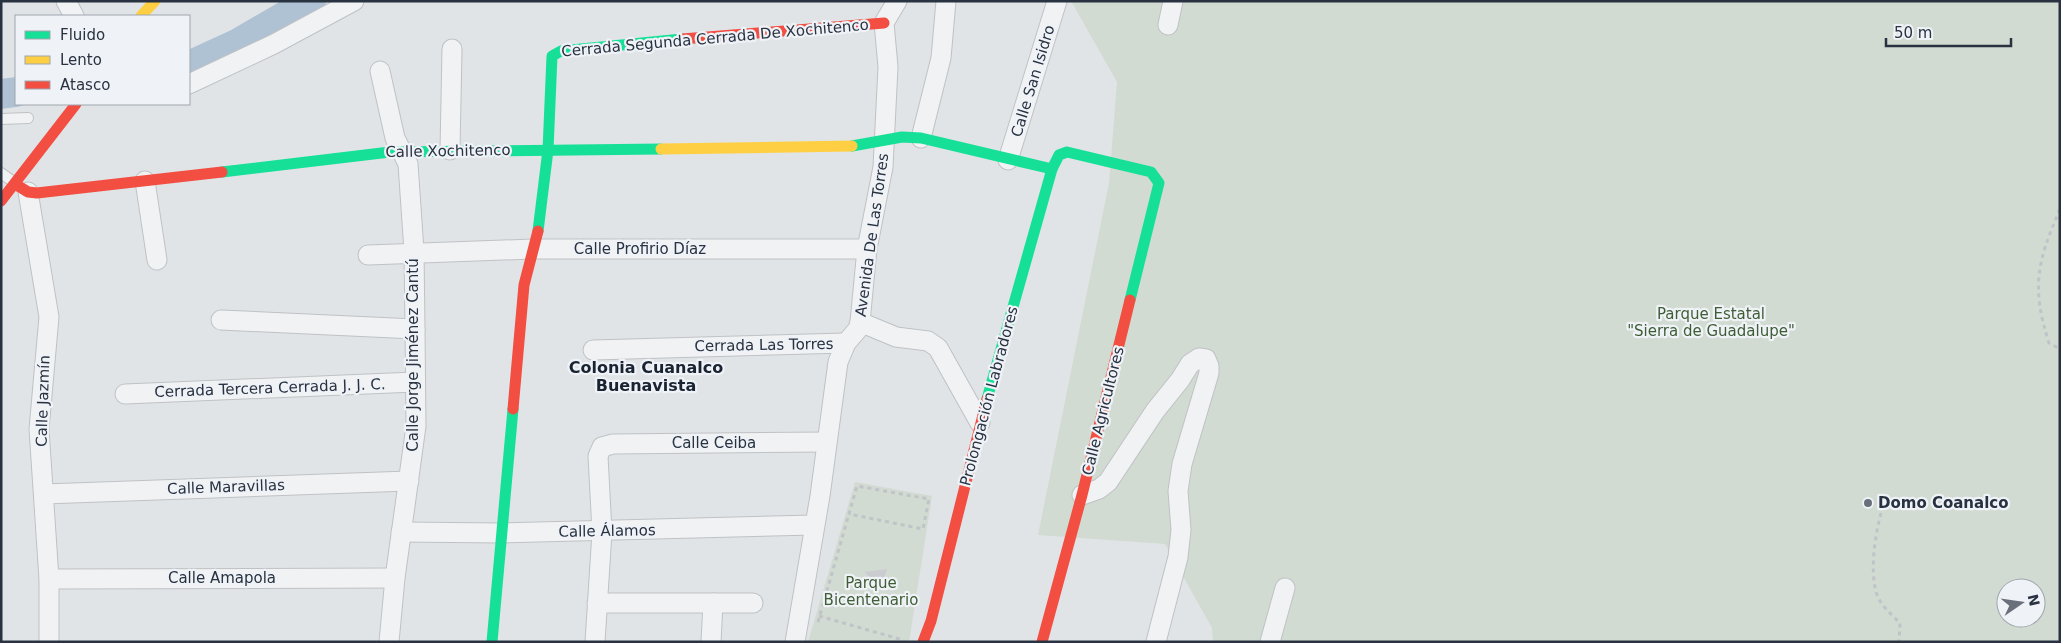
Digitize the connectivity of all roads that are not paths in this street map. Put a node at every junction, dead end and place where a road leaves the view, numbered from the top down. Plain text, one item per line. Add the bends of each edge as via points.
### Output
1 (66, 1) edge
2 (155, 1) edge
3 (354, 1) edge
4 (897, 1) edge
5 (946, 1) edge
6 (1057, 1) edge
7 (1173, 1) edge
8 (73, 15) edge
9 (142, 15) edge
10 (884, 23) junction
11 (1168, 25) dead end
12 (452, 49) dead end
13 (380, 71) dead end
14 (190, 84) edge
15 (75, 105) edge
16 (28, 118) dead end
17 (1, 119) edge
18 (922, 138) junction
19 (885, 140) junction
20 (450, 150) junction
21 (548, 150) junction
22 (402, 151) junction
23 (1008, 160) junction
24 (1052, 169) junction
25 (1, 173) edge
26 (1158, 179) joint
27 (145, 181) junction
28 (22, 188) junction
29 (1, 202) edge
30 (533, 249) junction
31 (867, 249) junction
32 (414, 251) junction
33 (368, 255) dead end
34 (158, 260) dead end
35 (221, 320) dead end
36 (860, 322) junction
37 (415, 329) junction
38 (846, 343) junction
39 (593, 350) dead end
40 (415, 382) junction
41 (125, 394) dead end
42 (980, 423) junction
43 (826, 442) junction
44 (408, 481) junction
45 (44, 494) junction
46 (1082, 495) junction
47 (814, 525) junction
48 (401, 532) junction
49 (602, 532) junction
50 (502, 534) junction
51 (395, 578) junction
52 (49, 579) junction
53 (1285, 588) dead end
54 (753, 602) dead end
55 (597, 603) junction
56 (714, 603) junction
57 (49, 642) edge
58 (389, 642) edge
59 (492, 642) edge
60 (594, 642) edge
61 (711, 642) edge
62 (795, 642) edge
63 (923, 642) edge
64 (1042, 642) edge
65 (1156, 642) edge
66 (1270, 642) edge

1 - 8 street
2 - 9 street
3 - 14 street
4 - 10 street
5 - 18 street via 941,58
6 - 23 street, Calle San Isidro
7 - 11 street
10 - 19 street, Avenida De Las Torres via 888,67
10 - 21 street, Cerrada Segunda Cerrada De Xochitenco via 557,52 551,59
12 - 20 street
13 - 22 street, Calle Jorge Jiménez Cantú via 395,138
15 - 28 street
16 - 17 lane
18 - 19 street, Calle Xochitenco
18 - 23 street, Calle Xochitenco
19 - 21 street, Calle Xochitenco via 858,146
19 - 31 street, Avenida De Las Torres via 883,168
20 - 21 street, Calle Xochitenco
20 - 22 street, Calle Xochitenco
21 - 30 street
22 - 27 street, Calle Xochitenco
22 - 32 street, Calle Jorge Jiménez Cantú via 408,164
23 - 24 street, Calle Xochitenco
24 - 26 street, Prolongación Labradores via 1061,153 1067,152 1151,172
24 - 42 street, Prolongación Labradores
25 - 28 lane
26 - 46 street, Calle Agricultores via 1159,187
27 - 28 street, Calle Xochitenco
27 - 34 street
28 - 29 street
28 - 45 street, Calle Jazmín via 49,317 39,429
30 - 31 street, Calle Profirio Díaz
30 - 32 street, Calle Profirio Díaz
30 - 50 street via 524,285
31 - 36 street, Avenida De Las Torres
32 - 33 street, Calle Profirio Díaz
32 - 37 street, Calle Jorge Jiménez Cantú
35 - 37 street
36 - 38 street, Avenida De Las Torres
36 - 42 street via 896,337 928,341 938,348
37 - 40 street, Calle Jorge Jiménez Cantú
38 - 39 street, Cerrada Las Torres
38 - 43 street, Avenida De Las Torres via 838,362
40 - 41 street, Cerrada Tercera Cerrada J. J. C.
40 - 44 street, Calle Jorge Jiménez Cantú via 416,426
42 - 63 street, Prolongación Labradores
43 - 47 street, Avenida De Las Torres
43 - 49 street, Calle Ceiba via 613,444 602,447 598,456
44 - 45 street, Calle Maravillas
44 - 48 street, Calle Jorge Jiménez Cantú
45 - 52 street, Calle Jazmín
46 - 64 street, Calle Agricultores
46 - 65 street via 1108,482 1145,424 1190,364 1199,358 1206,359 1209,373 1182,464 1178,491 1181,530 1178,557
47 - 49 street, Calle Álamos
47 - 62 street, Avenida De Las Torres
48 - 50 street, Calle Álamos
48 - 51 street, Calle Jorge Jiménez Cantú
49 - 50 street, Calle Álamos
49 - 55 street
50 - 59 street
51 - 52 street, Calle Amapola
51 - 58 street, Calle Jorge Jiménez Cantú
52 - 57 street, Calle Jazmín
53 - 66 street
54 - 56 street
55 - 56 street
55 - 60 street
56 - 61 street

